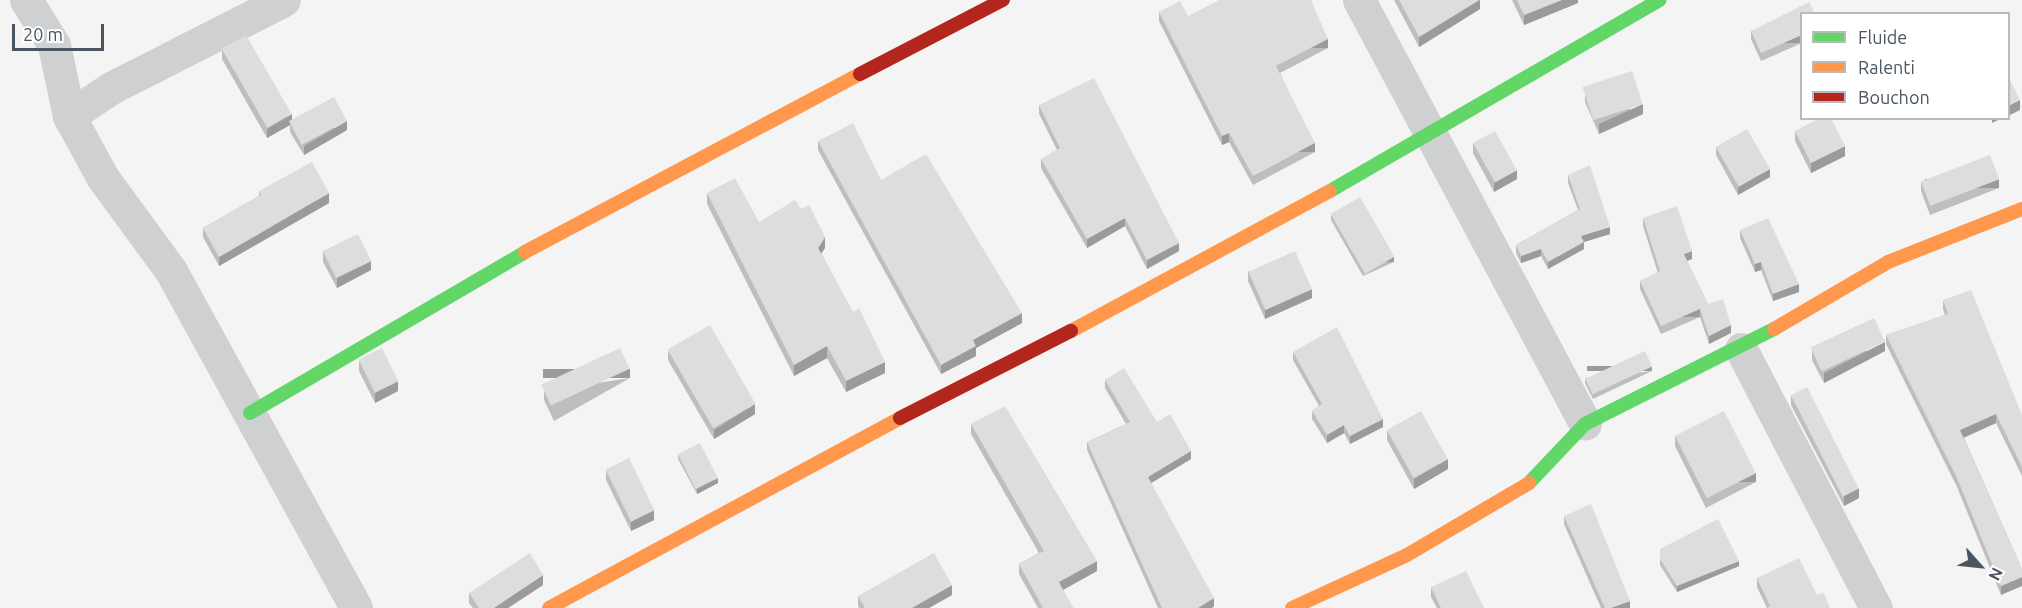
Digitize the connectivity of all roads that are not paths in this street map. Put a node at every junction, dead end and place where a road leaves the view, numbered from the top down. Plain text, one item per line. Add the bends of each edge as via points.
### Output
1 (26, 0) edge
2 (285, 0) edge
3 (1003, 0) edge
4 (1359, 0) edge
5 (1660, 0) edge
6 (69, 116) junction
7 (1431, 134) junction
8 (2022, 209) edge
9 (1742, 349) junction
10 (250, 413) junction
11 (1585, 424) junction
12 (356, 608) edge
13 (549, 608) edge
14 (1292, 608) edge
15 (1876, 608) edge

1 - 6 street via 54,45
2 - 6 street
3 - 10 street via 597,210
4 - 7 street
5 - 7 street
6 - 10 street via 103,178 171,271
7 - 11 street
7 - 13 street via 1056,340 916,409
8 - 9 street via 1888,262
9 - 11 street
9 - 15 street
10 - 12 street
11 - 14 street via 1529,483 1407,555

